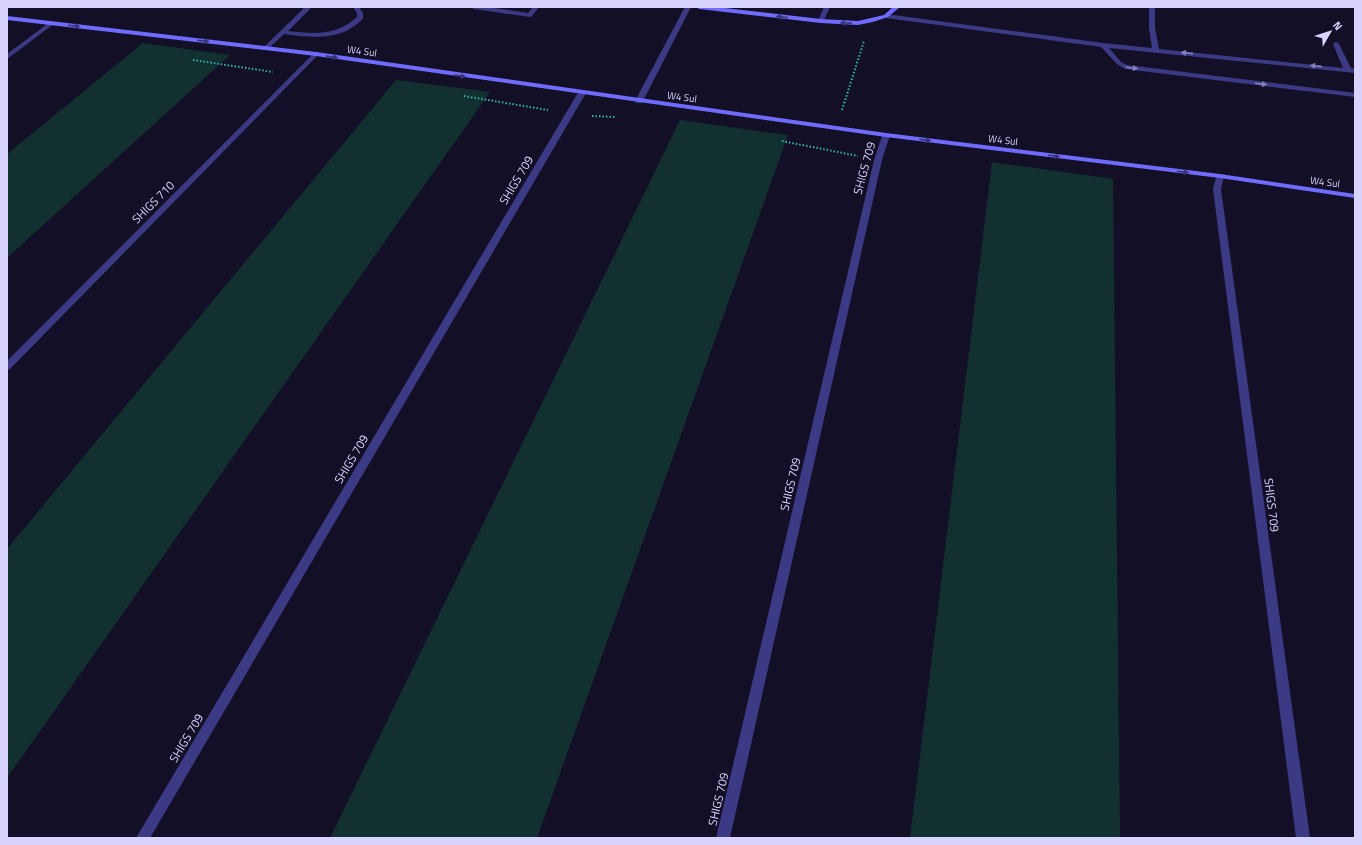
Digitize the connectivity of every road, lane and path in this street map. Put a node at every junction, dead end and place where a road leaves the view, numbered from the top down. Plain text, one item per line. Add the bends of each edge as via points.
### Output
1 (309, 7) edge
2 (356, 7) edge
3 (474, 7) edge
4 (536, 7) edge
5 (688, 7) edge
6 (699, 7) edge
7 (827, 7) edge
8 (897, 7) edge
9 (1152, 7) edge
10 (886, 16) junction
11 (7, 18) edge
12 (821, 21) junction
13 (870, 21) junction
14 (52, 23) junction
15 (284, 32) junction
16 (1336, 44) dead end
17 (1103, 45) junction
18 (266, 48) junction
19 (1156, 50) junction
20 (316, 54) junction
21 (7, 57) edge
22 (1352, 70) edge
23 (582, 94) junction
24 (1355, 95) edge
25 (639, 101) junction
26 (836, 129) junction
27 (886, 136) junction
28 (1220, 176) junction
29 (1355, 196) edge
30 (7, 367) edge
31 (143, 838) edge
32 (723, 838) edge
33 (1302, 838) edge

1 - 15 street
2 - 15 street via 360,18 350,28 340,32 315,35
3 - 4 street via 530,15
5 - 25 street
12 -> 6 main road
7 - 12 street
8 - 10 main road
9 - 19 street
10 - 13 main road
10 - 17 street
11 - 14 main road, W4 Sul
13 -> 12 main road
13 - 26 path
14 -> 18 main road, W4 Sul
14 - 21 street
15 - 18 street
16 - 22 street
17 - 19 street
17 -> 24 street via 1125,67
18 - 20 main road, W4 Sul
22 -> 19 street
20 -> 23 main road, W4 Sul
20 - 30 street, SHIGS 710
23 - 25 main road, W4 Sul
23 - 31 street, SHIGS 709
25 - 26 main road, W4 Sul
26 - 27 main road, W4 Sul
27 -> 28 main road, W4 Sul
27 - 32 street, SHIGS 709 via 878,160
28 - 29 main road, W4 Sul
28 - 33 street, SHIGS 709 via 1218,189

